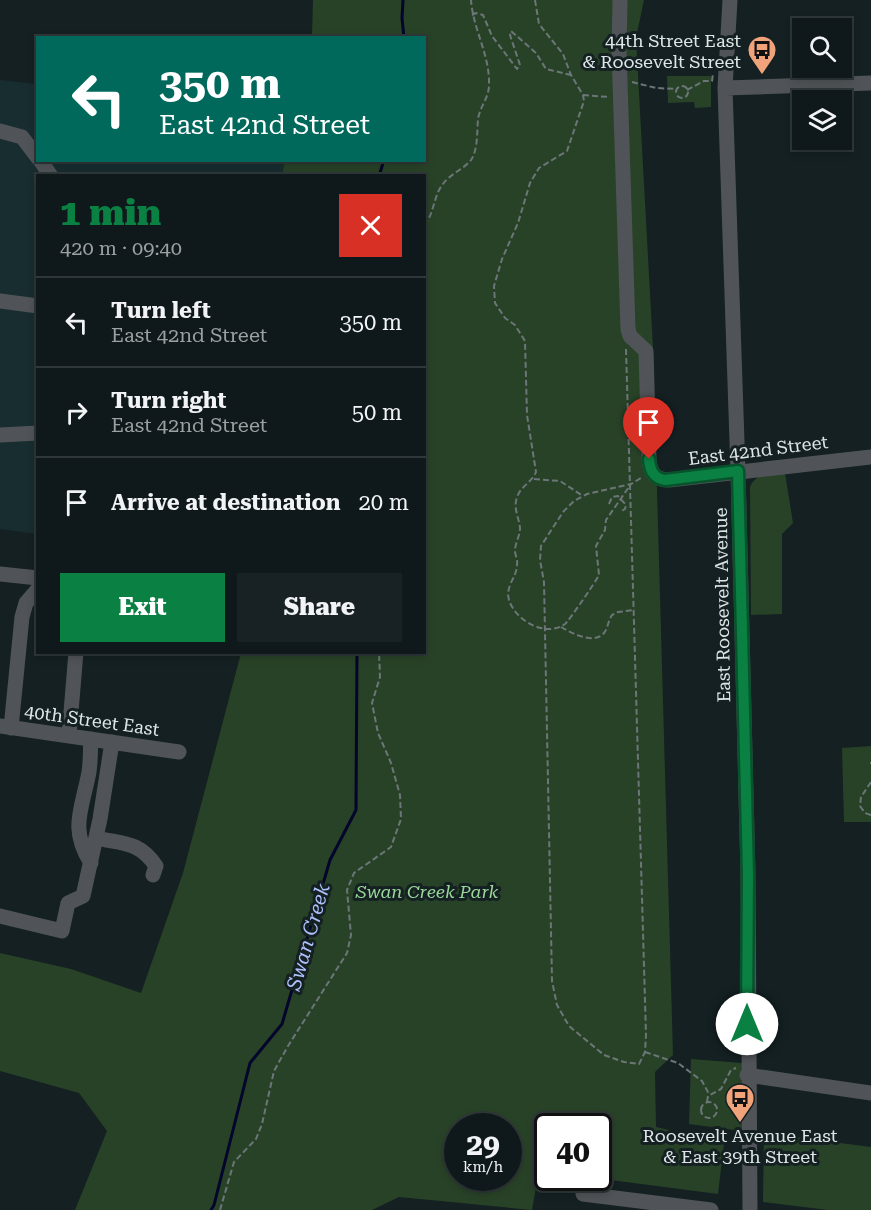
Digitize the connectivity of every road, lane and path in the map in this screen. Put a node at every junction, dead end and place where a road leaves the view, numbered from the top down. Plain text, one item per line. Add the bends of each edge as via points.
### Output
1 (471, 0) edge
2 (535, 0) edge
3 (620, 0) edge
4 (730, 0) edge
5 (472, 15) junction
6 (571, 75) junction
7 (620, 80) junction
8 (725, 80) junction
9 (871, 83) edge
10 (677, 89) junction
11 (687, 90) junction
12 (583, 95) junction
13 (621, 98) junction
14 (0, 131) edge
15 (36, 155) edge
16 (426, 223) edge
17 (0, 301) edge
18 (36, 306) edge
19 (631, 335) junction
20 (36, 433) edge
21 (0, 435) edge
22 (871, 457) edge
23 (738, 471) junction
24 (533, 479) junction
25 (631, 484) junction
26 (583, 496) junction
27 (621, 499) junction
28 (609, 504) dead end
29 (620, 512) dead end
30 (0, 574) edge
31 (36, 578) edge
32 (36, 591) edge
33 (634, 610) junction
34 (560, 626) junction
35 (545, 628) junction
36 (76, 654) edge
37 (379, 654) edge
38 (5, 727) edge
39 (69, 736) junction
40 (91, 739) junction
41 (112, 742) junction
42 (179, 752) dead end
43 (871, 782) edge
44 (871, 815) edge
45 (96, 838) junction
46 (91, 862) junction
47 (153, 874) dead end
48 (0, 915) edge
49 (645, 1052) junction
50 (747, 1071) junction
51 (871, 1093) edge
52 (709, 1094) junction
53 (707, 1102) junction
54 (583, 1194) dead end
55 (220, 1210) edge
56 (711, 1210) edge
57 (750, 1210) edge

1 - 5 path
2 - 6 path via 539,24 563,54
3 - 7 street
4 - 8 street, East Roosevelt Avenue
5 - 6 path via 483,15 492,36 517,69 520,65 511,31 536,52 546,69
5 - 16 path via 482,43 489,94 479,110 471,159 444,182
6 - 12 path
7 - 10 path
7 - 13 street
8 - 9 street
8 - 11 path via 712,73 712,81
8 - 23 street, East Roosevelt Avenue
10 - 11 path
10 - 11 path via 676,95 681,98 686,97
12 - 13 path
12 - 24 path via 567,151 539,168 530,183 494,286 495,303 525,341 527,415 536,472
13 - 19 street
14 - 15 street via 22,137
17 - 18 street
19 - 23 street, East 42nd Street via 646,351 652,472 657,478 669,480
19 - 25 path via 625,344
20 - 21 street
22 - 23 street, East 42nd Street
23 - 50 street, East Roosevelt Avenue via 748,874
24 - 26 path via 560,481
24 - 35 path via 515,501 520,531 515,551 517,564 508,591 520,617
25 - 26 path
25 - 27 path
25 - 33 path
26 - 35 path via 563,512 542,546
27 - 28 path via 614,496
27 - 29 path via 626,505
27 - 34 path via 606,520 596,546 599,575
30 - 31 street
32 - 38 street via 26,603 22,617
33 - 34 path via 612,615 605,631 594,639
33 - 49 path
34 - 35 path
35 - 49 path via 550,952 557,1005 570,1026 604,1055 639,1064
36 - 39 street
37 - 55 path via 380,677 372,703 400,795 401,819 390,847 354,873 347,890 351,935 347,953 274,1071 262,1124 256,1139 234,1162
38 - 39 street, 40th Street East
39 - 40 street, 40th Street East
40 - 41 street, 40th Street East
40 - 46 street via 89,774 78,819 81,848
41 - 42 street, 40th Street East
41 - 45 street
43 - 44 path via 860,806
45 - 46 street
45 - 47 street via 136,846 156,866
46 - 48 street via 83,896 68,903 62,931
49 - 52 path via 678,1063 702,1081
50 - 51 street
50 - 52 path via 733,1068 721,1089
50 - 57 street, East Roosevelt Avenue
52 - 53 path
53 - 53 path via 701,1111 711,1118 717,1107
54 - 56 street

